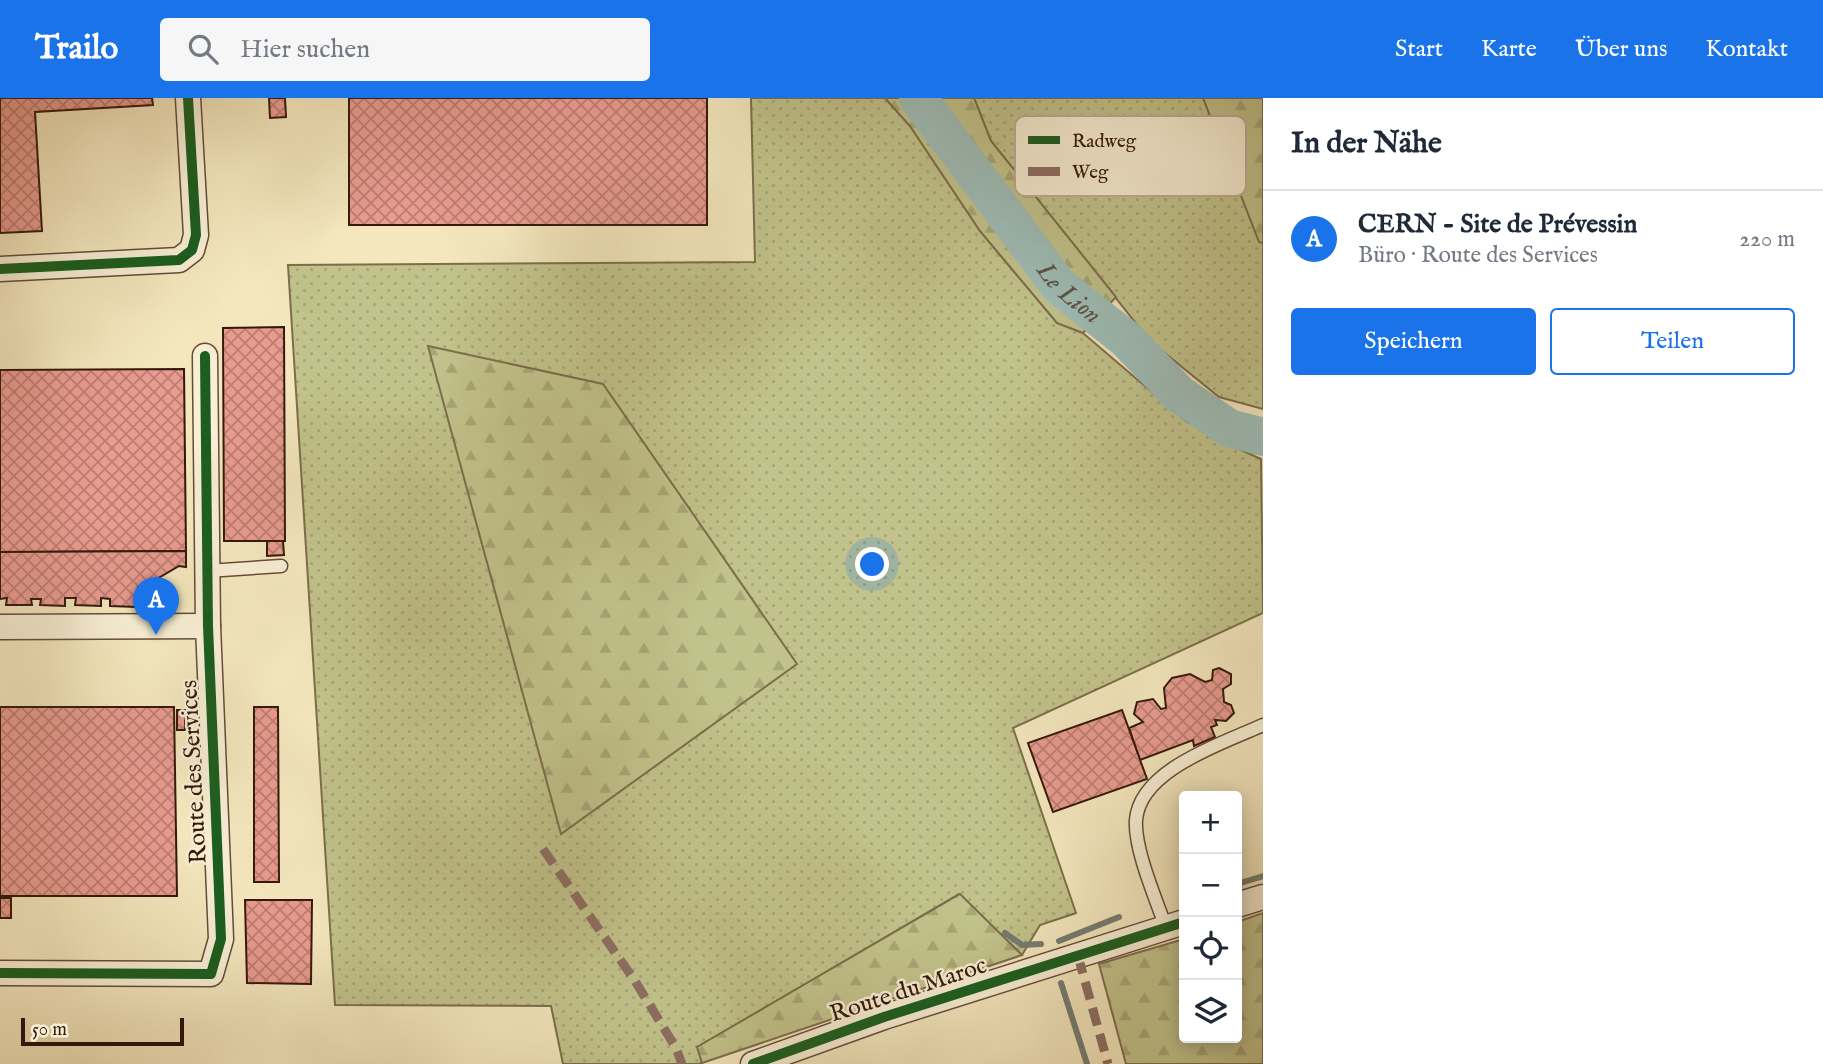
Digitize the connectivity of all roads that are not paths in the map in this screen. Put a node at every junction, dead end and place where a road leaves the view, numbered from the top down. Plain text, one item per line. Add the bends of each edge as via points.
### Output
1 (188, 98) edge
2 (0, 269) edge
3 (205, 356) dead end
4 (281, 566) dead end
5 (207, 571) junction
6 (208, 626) junction
7 (0, 627) edge
8 (1263, 725) edge
9 (1263, 897) edge
10 (1242, 903) edge
11 (1175, 925) edge
12 (0, 973) edge
13 (753, 1064) edge

1 - 2 street via 196,235 192,250 179,260
3 - 5 street, Route des Services
4 - 5 lane
5 - 6 street, Route des Services
6 - 7 street
6 - 12 street, Route des Services via 221,939 211,974
8 - 11 lane via 1169,770 1147,791 1136,820 1140,848
9 - 10 street
11 - 13 street, Route du Maroc via 884,1017

